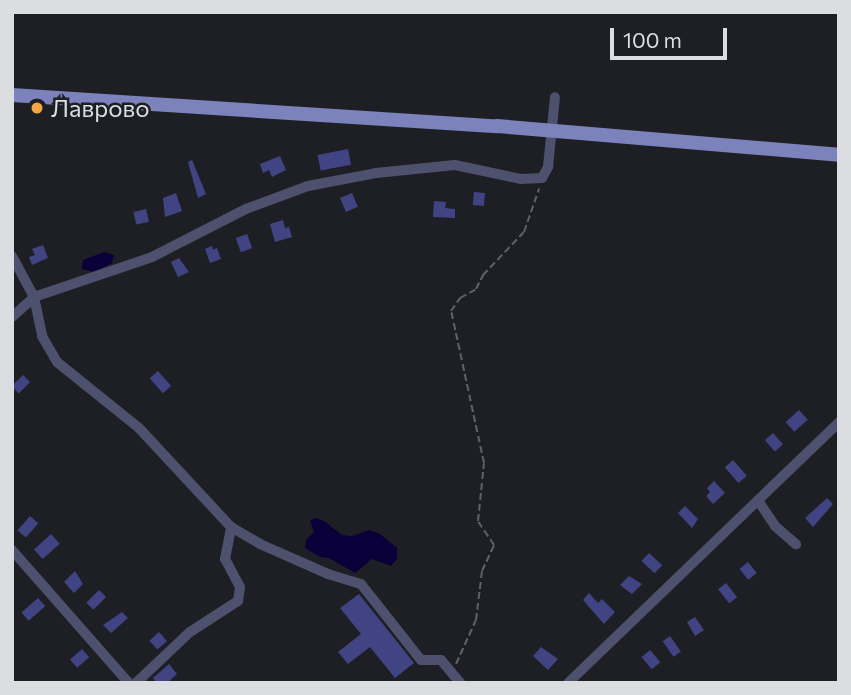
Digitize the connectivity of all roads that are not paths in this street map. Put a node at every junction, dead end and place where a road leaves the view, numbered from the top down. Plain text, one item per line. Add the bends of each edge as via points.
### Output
1 (12, 95) edge
2 (555, 97) dead end
3 (553, 131) junction
4 (839, 155) edge
5 (12, 256) edge
6 (34, 297) junction
7 (12, 317) edge
8 (839, 422) edge
9 (759, 502) junction
10 (231, 527) junction
11 (796, 544) dead end
12 (12, 550) edge
13 (129, 683) edge
14 (136, 683) edge
15 (460, 683) edge
16 (568, 683) edge

1 - 3 main road
2 - 3 street
3 - 4 main road
3 - 6 street via 542,178 521,179 454,165 308,186 263,201 152,257
5 - 6 street
6 - 7 street
6 - 10 street via 42,336 57,362 139,428
8 - 9 street
9 - 11 street via 775,526
9 - 16 street
10 - 14 street via 225,559 240,587 238,601 190,632
10 - 15 street via 317,569 361,584 421,660 441,660
12 - 13 street

